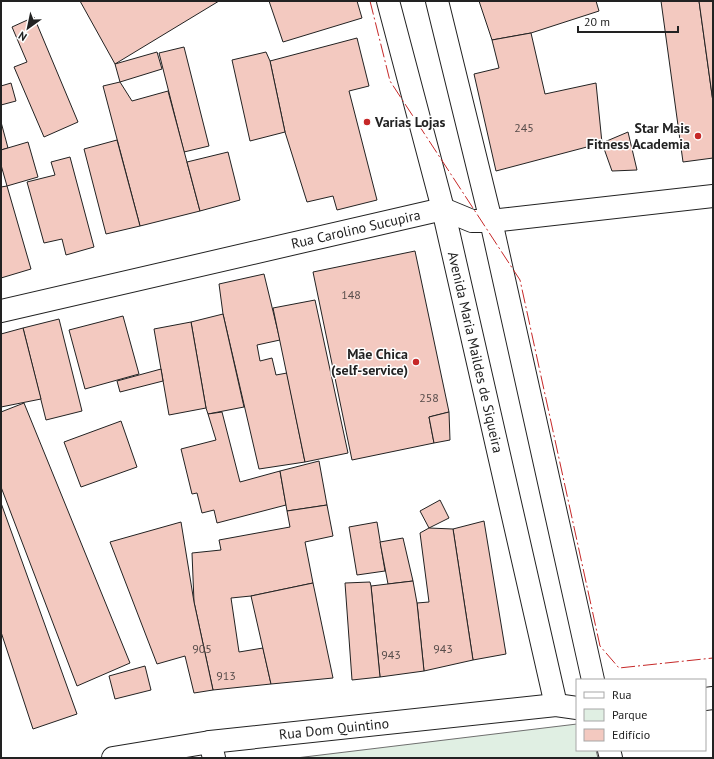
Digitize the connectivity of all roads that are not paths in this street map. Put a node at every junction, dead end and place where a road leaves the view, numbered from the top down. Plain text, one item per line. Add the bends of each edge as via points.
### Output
1 (388, 1) edge
2 (437, 1) edge
3 (713, 196) edge
4 (443, 208) junction
5 (491, 221) junction
6 (1, 311) edge
7 (593, 679) edge
8 (567, 707) edge
9 (212, 750) edge
10 (113, 758) edge

1 - 4 main road, Avenida Maria Maildes de Siqueira
2 - 5 main road
3 - 5 main road
4 - 5 main road via 472,222
4 - 6 main road, Rua Carolino Sucupira
4 - 8 main road, Avenida Maria Maildes de Siqueira
5 - 7 main road
8 - 9 main road, Rua Dom Quintino
9 - 10 main road, Rua Dom Quintino

